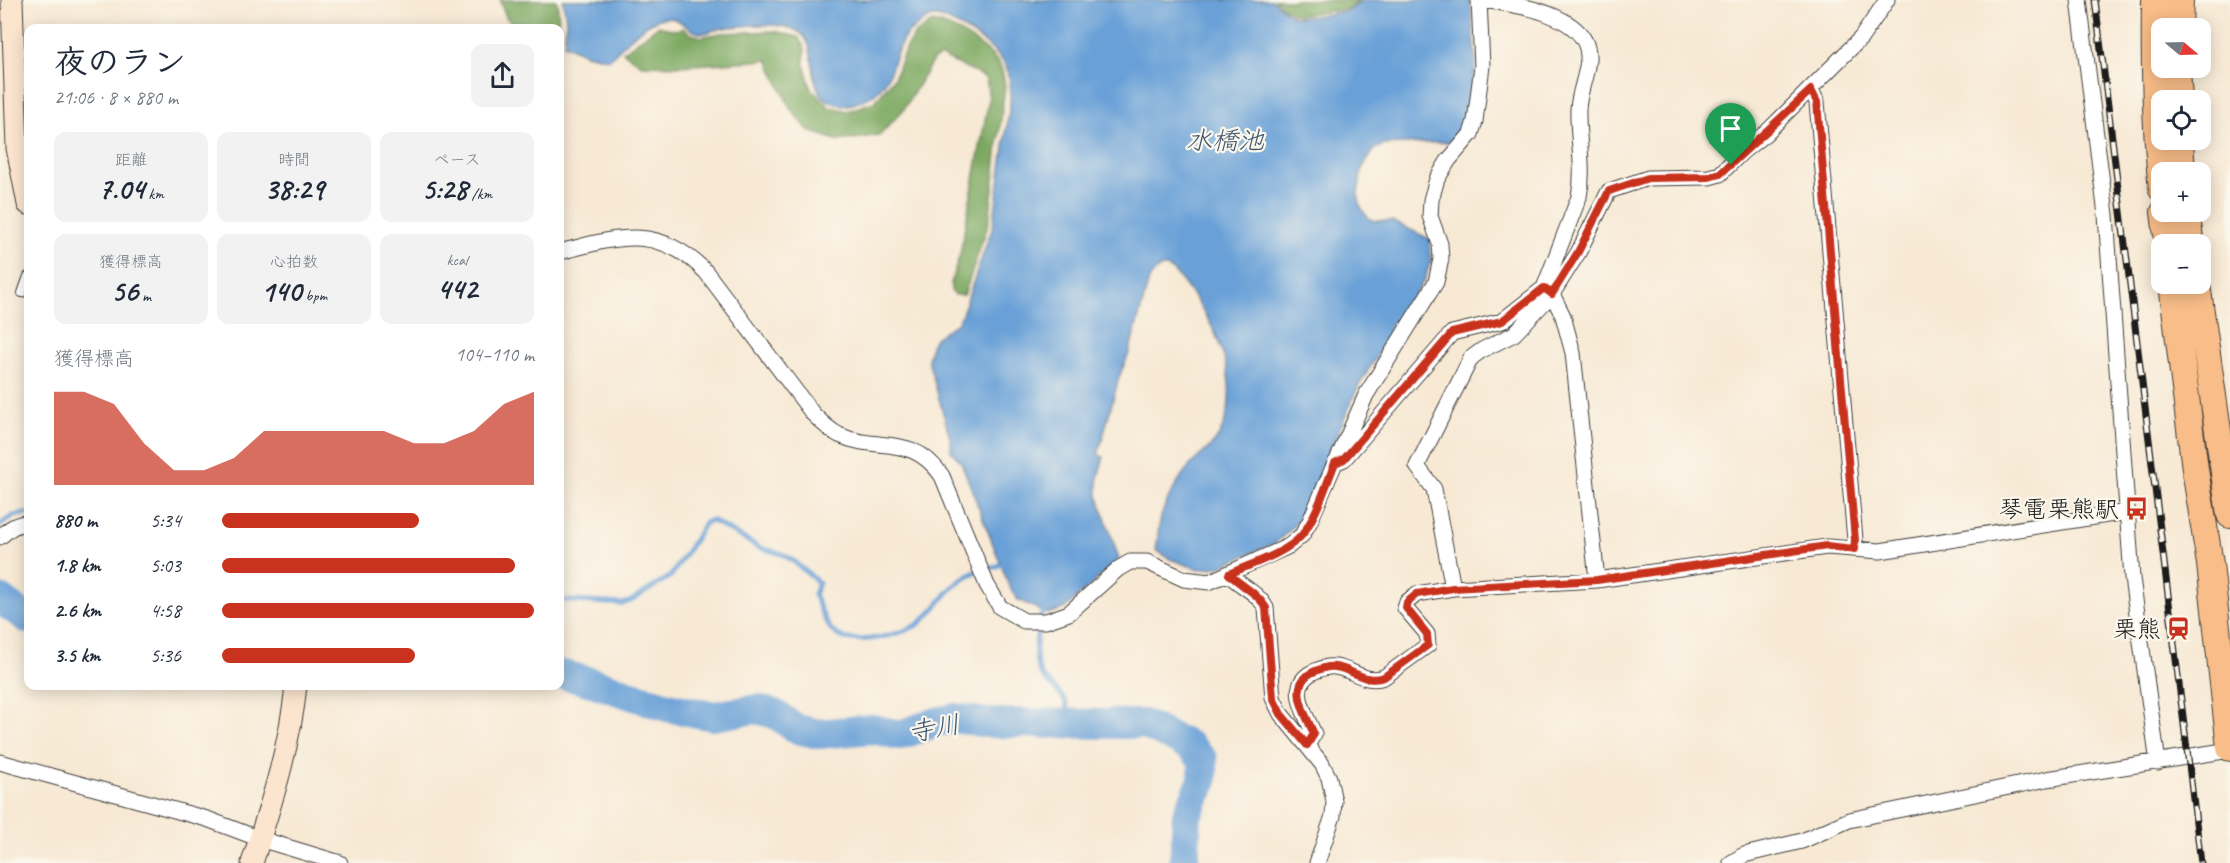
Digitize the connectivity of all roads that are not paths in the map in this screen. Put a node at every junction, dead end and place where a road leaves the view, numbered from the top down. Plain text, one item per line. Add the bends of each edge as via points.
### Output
1 (12, 0) edge
2 (1479, 0) edge
3 (1887, 0) edge
4 (2079, 0) edge
5 (2155, 0) edge
6 (2180, 0) edge
7 (2179, 18) edge
8 (1811, 90) junction
9 (2159, 162) edge
10 (24, 184) edge
11 (564, 251) edge
12 (24, 287) edge
13 (1548, 291) junction
14 (22, 293) dead end
15 (2173, 294) edge
16 (2199, 294) edge
17 (1335, 463) junction
18 (2126, 512) junction
19 (2230, 516) edge
20 (24, 523) edge
21 (0, 537) edge
22 (1854, 549) junction
23 (1229, 574) junction
24 (1597, 580) junction
25 (1453, 588) junction
26 (296, 690) edge
27 (1307, 745) junction
28 (2230, 749) edge
29 (0, 762) edge
30 (2158, 763) junction
31 (260, 839) junction
32 (252, 863) edge
33 (340, 863) edge
34 (1317, 863) edge
35 (1731, 863) edge

1 - 10 main road via 17,148
2 - 13 street via 1527,7 1554,17 1568,24 1586,45 1588,57 1578,107 1580,196
2 - 17 street via 1482,66 1475,121 1471,134 1437,179 1431,200 1430,216 1442,259 1436,282 1366,395
3 - 8 street via 1861,38
4 - 18 street via 2106,215
5 - 9 highway
6 - 7 highway
8 - 13 street via 1720,174 1648,178 1609,191 1578,252
8 - 22 street via 1817,102
11 - 23 street via 610,239 638,237 665,243 693,259 825,427 840,436 902,446 936,467 987,585 1000,607 1024,621 1069,613 1118,568 1130,562 1147,562 1196,582 1209,582
12 - 14 lane
13 - 17 street via 1502,321 1452,333 1344,459
13 - 24 street via 1563,316 1573,353
13 - 25 street via 1515,334 1471,358 1418,466 1434,489
15 - 28 highway via 2210,564
16 - 19 highway
17 - 23 street via 1302,535 1289,546
18 - 22 street via 1880,551
18 - 30 street
20 - 21 street
22 - 24 street via 1827,546
23 - 27 street via 1241,587 1261,598 1266,608 1273,698
24 - 25 street
25 - 27 street via 1417,594 1407,602 1406,608 1427,634 1428,645 1384,677 1366,679 1336,667 1322,667 1308,675 1298,697 1314,734
26 - 31 main road via 293,718
27 - 34 street via 1329,778 1334,801 1333,816
28 - 30 street
29 - 31 street via 207,819
30 - 35 street via 2047,779 1849,820 1802,842 1744,855
31 - 32 main road
31 - 33 street

